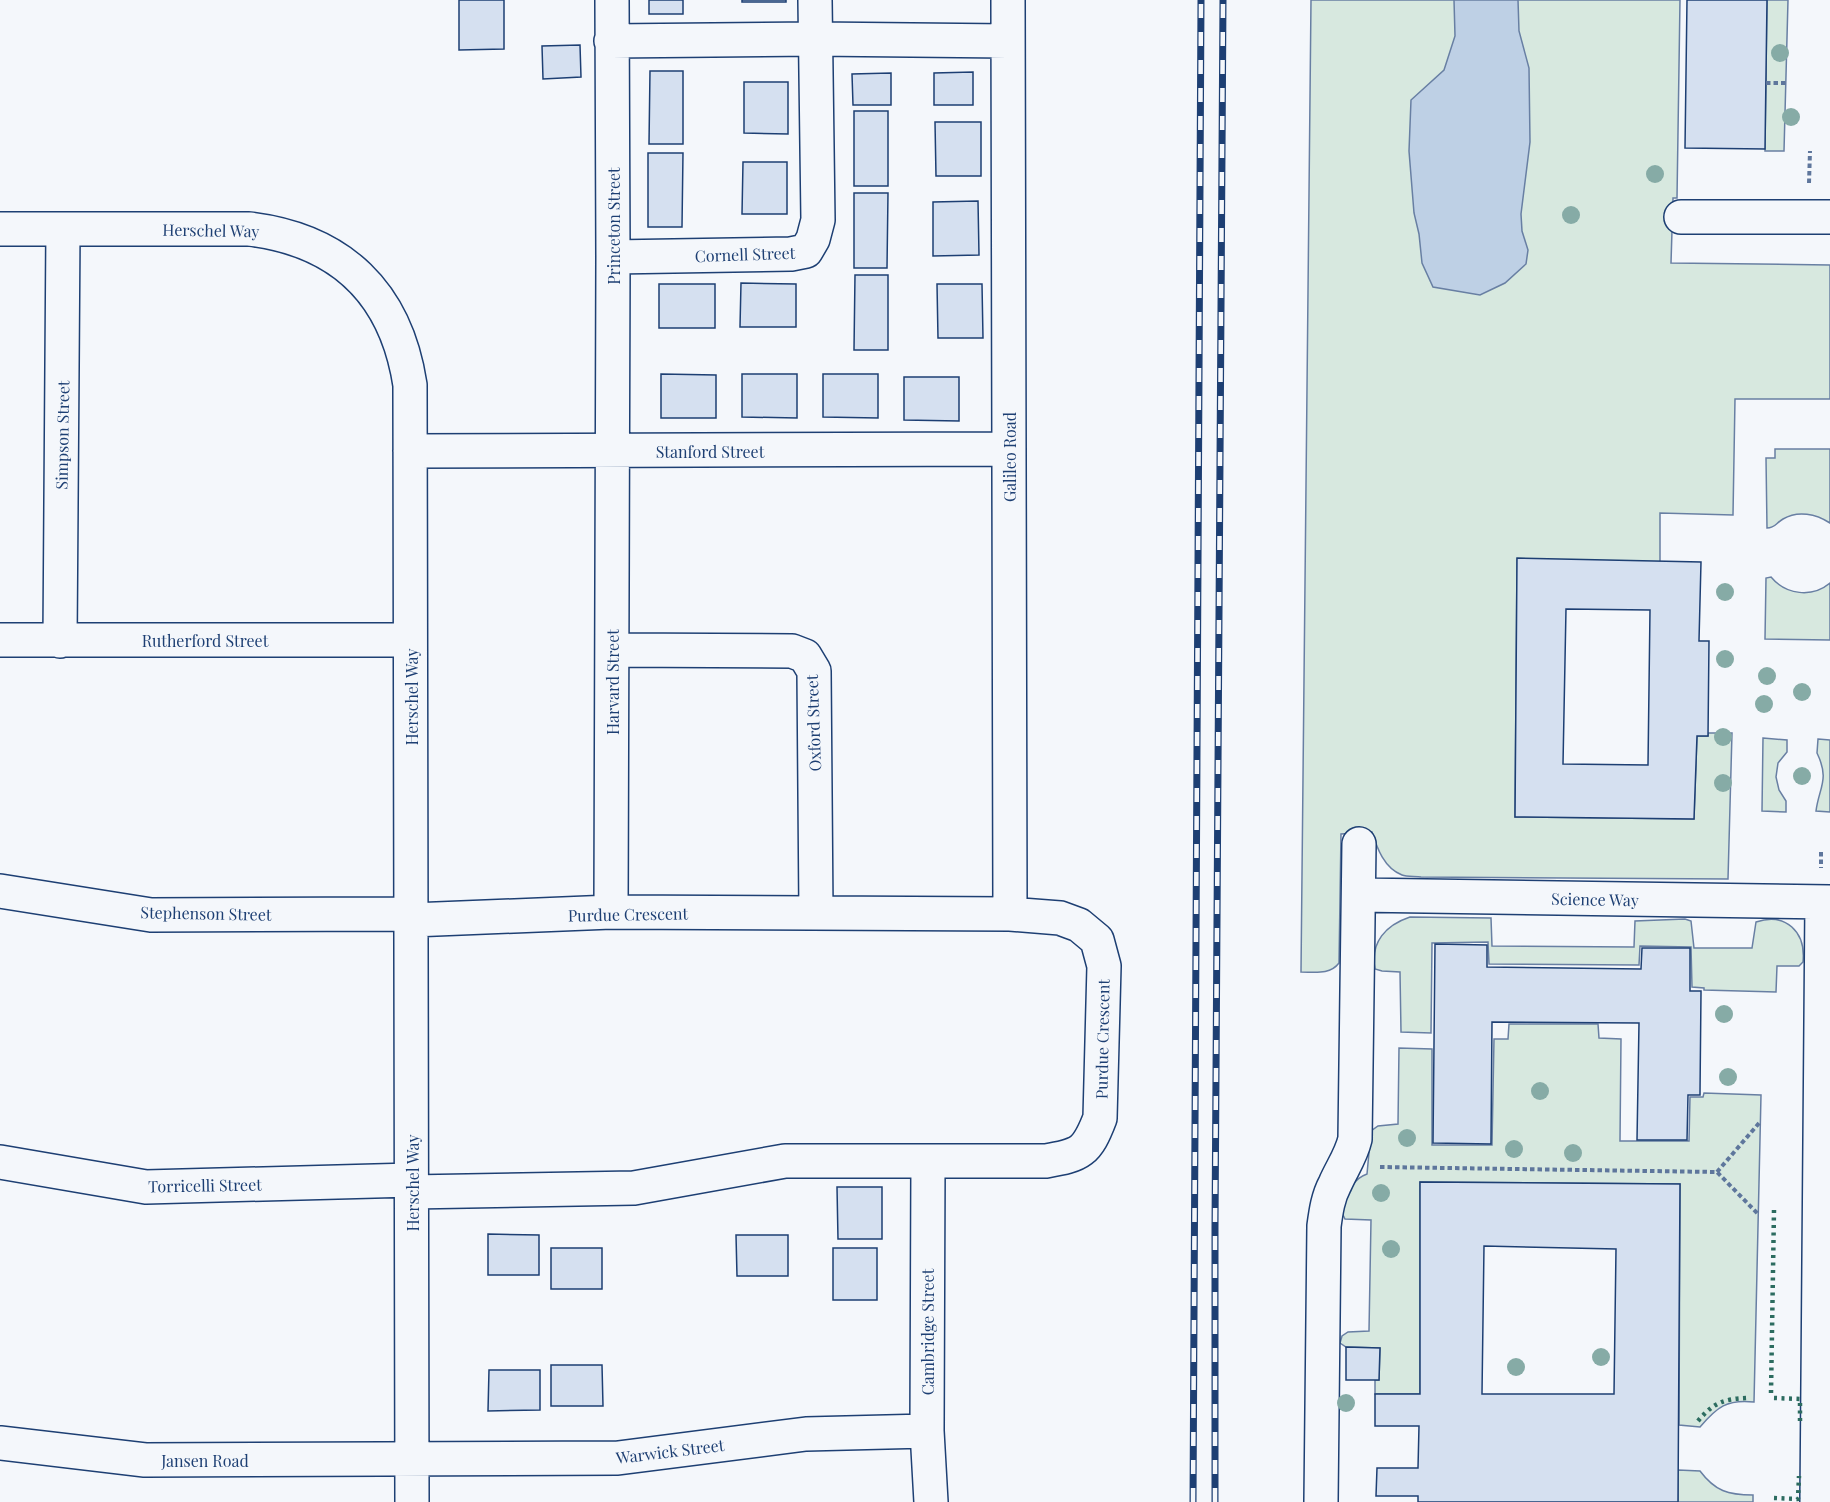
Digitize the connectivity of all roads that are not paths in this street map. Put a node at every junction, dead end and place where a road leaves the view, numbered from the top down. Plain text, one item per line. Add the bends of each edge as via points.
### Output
1 (612, 0) edge
2 (815, 0) edge
3 (1008, 0) edge
4 (815, 39) junction
5 (611, 40) junction
6 (1008, 41) junction
7 (1681, 217) dead end
8 (1830, 218) edge
9 (0, 229) edge
10 (63, 229) junction
11 (613, 256) junction
12 (1009, 449) junction
13 (410, 452) junction
14 (612, 452) junction
15 (0, 640) edge
16 (411, 640) junction
17 (60, 641) junction
18 (612, 650) junction
19 (1359, 844) dead end
20 (0, 891) edge
21 (1359, 895) junction
22 (1826, 902) edge
23 (611, 912) junction
24 (816, 914) junction
25 (1010, 914) junction
26 (412, 920) junction
27 (928, 1161) junction
28 (0, 1162) edge
29 (412, 1186) junction
30 (927, 1431) junction
31 (0, 1443) edge
32 (412, 1460) junction
33 (412, 1502) edge
34 (932, 1502) edge
35 (1321, 1502) edge
36 (1817, 1502) edge

1 - 5 street, Princeton Street
2 - 4 street
3 - 6 street, Galileo Road
4 - 5 street
4 - 6 street
4 - 11 street, Cornell Street via 818,220 806,251
5 - 11 street, Princeton Street
6 - 12 street, Galileo Road
7 - 8 street
9 - 10 street, Herschel Way
10 - 13 street, Herschel Way via 249,229 278,232 330,254 371,290 398,334 410,385
10 - 17 street, Simpson Street
11 - 14 street, Princeton Street
12 - 14 street, Stanford Street
12 - 25 street, Galileo Road
13 - 14 street, Stanford Street
13 - 16 street, Herschel Way
14 - 18 street, Harvard Street
15 - 17 street, Rutherford Street
16 - 17 street, Rutherford Street
16 - 26 street, Herschel Way
18 - 23 street, Harvard Street
18 - 24 street, Oxford Street via 792,651 805,656 814,671
19 - 21 street
20 - 26 street, Stephenson Street via 151,915 398,914
21 - 22 street, Science Way
21 - 35 street via 1355,1139 1326,1208 1324,1226
22 - 36 street
23 - 24 street, Purdue Crescent
23 - 26 street, Purdue Crescent
24 - 25 street, Purdue Crescent
25 - 27 street, Purdue Crescent via 1060,918 1079,925 1097,940 1104,966 1100,1118 1092,1141 1074,1156 1046,1161
26 - 29 street, Herschel Way
27 - 29 street, Purdue Crescent via 785,1161 634,1188
27 - 30 street, Cambridge Street
28 - 29 street, Torricelli Street via 146,1187
29 - 32 street, Herschel Way
30 - 32 street, Warwick Street via 806,1434 618,1458
30 - 34 street, Cambridge Street
31 - 32 street, Jansen Road via 145,1460
32 - 33 street, Herschel Way

